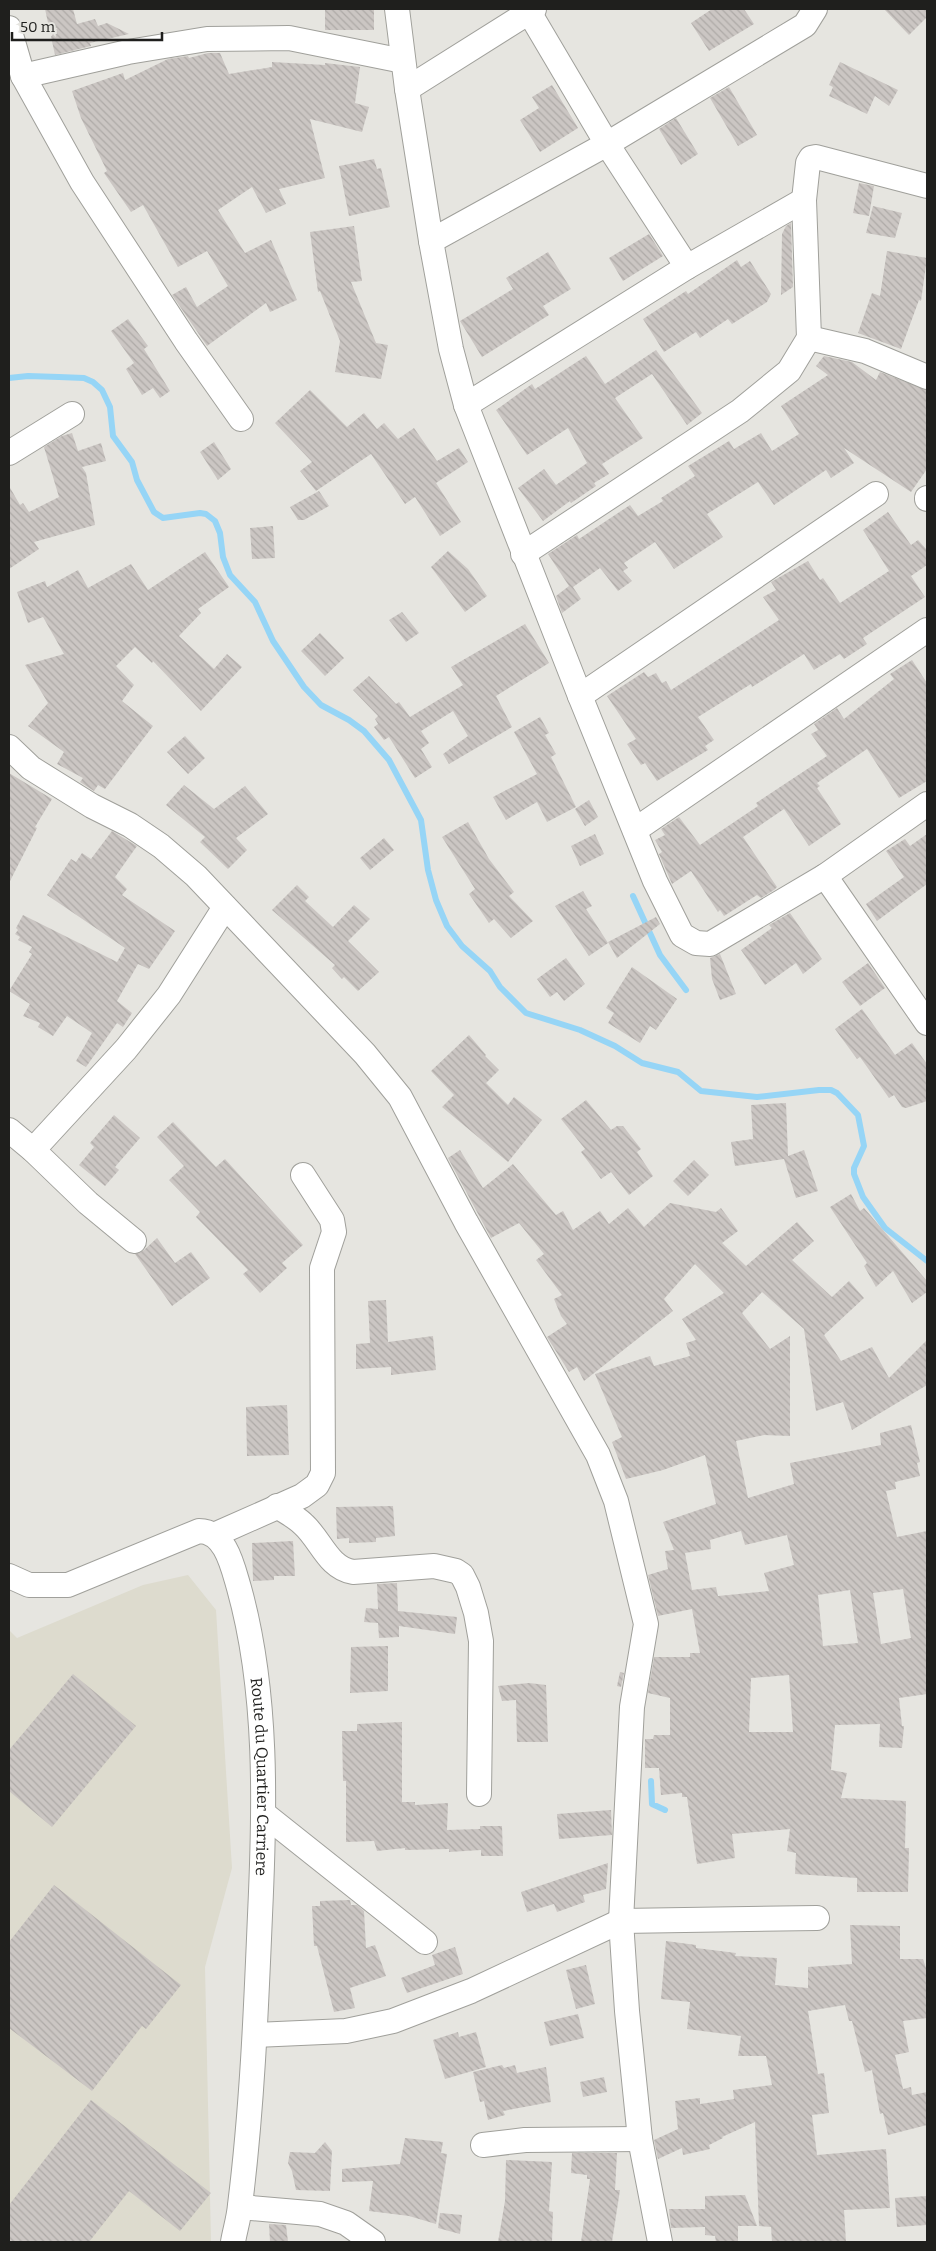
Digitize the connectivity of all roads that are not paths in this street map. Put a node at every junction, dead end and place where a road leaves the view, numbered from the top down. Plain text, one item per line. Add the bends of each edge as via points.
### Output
1 (397, 9) edge
2 (815, 9) edge
3 (531, 11) edge
4 (9, 28) edge
5 (403, 61) junction
6 (24, 76) junction
7 (407, 89) junction
8 (607, 144) junction
9 (927, 186) edge
10 (804, 200) junction
11 (431, 241) junction
12 (687, 267) junction
13 (809, 338) junction
14 (927, 377) edge
15 (466, 405) junction
16 (72, 414) dead end
17 (241, 418) dead end
18 (9, 453) edge
19 (876, 494) dead end
20 (523, 554) junction
21 (927, 630) edge
22 (580, 696) junction
23 (9, 747) edge
24 (927, 804) edge
25 (635, 830) junction
26 (825, 876) junction
27 (225, 906) junction
28 (927, 1022) edge
29 (9, 1130) edge
30 (33, 1150) junction
31 (303, 1175) dead end
32 (134, 1241) dead end
33 (277, 1506) junction
34 (214, 1535) junction
35 (9, 1576) edge
36 (479, 1794) dead end
37 (264, 1814) junction
38 (817, 1918) dead end
39 (622, 1921) junction
40 (426, 1942) dead end
41 (255, 2036) junction
42 (640, 2139) junction
43 (483, 2145) dead end
44 (240, 2207) junction
45 (237, 2239) edge
46 (373, 2242) edge
47 (660, 2242) edge

1 - 5 street
2 - 8 street via 805,25
3 - 7 street
3 - 8 street
4 - 6 street
5 - 6 street via 289,38 207,39 128,52
5 - 7 street
6 - 17 street via 82,182 186,341
7 - 11 street
8 - 11 street
8 - 12 street
9 - 10 street via 816,156 808,163
10 - 12 street
10 - 13 street
11 - 15 street via 451,349
12 - 15 street
13 - 14 street via 865,351
13 - 20 street via 789,371 740,411
15 - 20 street
16 - 18 street
19 - 22 street
20 - 22 street
21 - 25 street
22 - 25 street
23 - 27 street via 31,768 161,846
24 - 26 street
25 - 26 street via 655,881 682,935 696,943 710,944
26 - 28 street
27 - 30 street via 169,995 132,1042
27 - 39 street via 365,1054 400,1097 466,1222 598,1455 616,1501 646,1624 632,1707
29 - 30 street
30 - 32 street via 88,1203
31 - 33 street via 332,1220 334,1232 322,1268 323,1473 317,1486
33 - 34 street
33 - 36 street via 304,1525 335,1565 344,1570 434,1566 456,1570 462,1575 476,1613 481,1641
34 - 35 street via 199,1531 68,1585 30,1585
34 - 37 street, Route du Quartier Carriere via 222,1543 233,1567 246,1614 260,1709
37 - 40 street
37 - 41 street, Route du Quartier Carriere
38 - 39 street
39 - 41 street via 471,1991 392,2021 346,2031
39 - 42 street via 626,2012
41 - 44 street, Route du Quartier Carriere
42 - 43 street via 525,2140
42 - 47 street
44 - 45 street, Route du Quartier Carriere
44 - 46 street via 320,2214 346,2223

